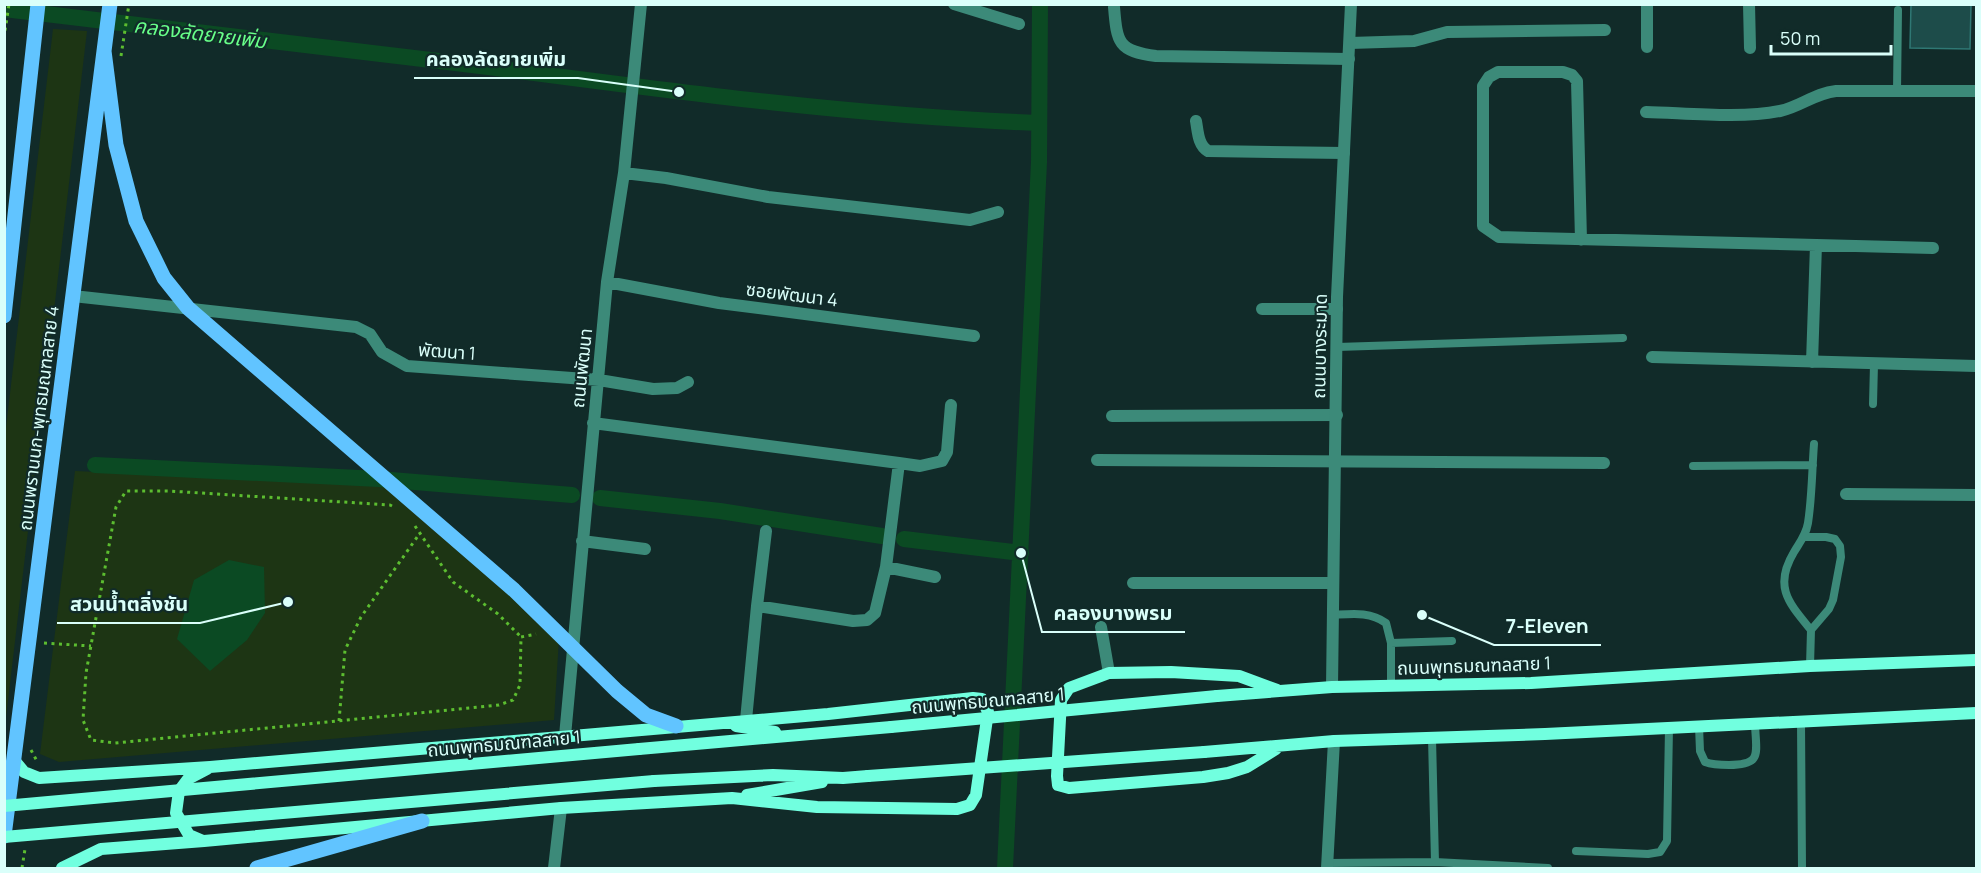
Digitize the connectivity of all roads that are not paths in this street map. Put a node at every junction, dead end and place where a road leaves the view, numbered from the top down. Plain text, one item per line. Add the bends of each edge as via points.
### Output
1 (38, 4) edge
2 (110, 4) edge
3 (641, 4) edge
4 (954, 4) edge
5 (1351, 4) edge
6 (1647, 4) edge
7 (1749, 4) edge
8 (1114, 7) dead end
9 (1898, 10) dead end
10 (1019, 24) dead end
11 (1605, 30) dead end
12 (1350, 43) junction
13 (1647, 47) dead end
14 (1750, 48) dead end
15 (104, 51) junction
16 (1349, 59) junction
17 (1898, 91) junction
18 (1977, 91) edge
19 (1646, 112) dead end
20 (1196, 121) dead end
21 (1344, 153) junction
22 (624, 173) junction
23 (998, 212) dead end
24 (1581, 240) junction
25 (1816, 245) junction
26 (1933, 248) dead end
27 (607, 282) junction
28 (7, 283) edge
29 (73, 296) junction
30 (188, 308) junction
31 (1262, 309) dead end
32 (1337, 309) junction
33 (4, 316) edge
34 (974, 336) dead end
35 (1623, 338) dead end
36 (1337, 346) junction
37 (1652, 357) dead end
38 (1812, 362) junction
39 (1874, 364) junction
40 (1977, 366) edge
41 (599, 380) junction
42 (688, 382) dead end
43 (1873, 404) dead end
44 (951, 405) dead end
45 (1337, 415) junction
46 (1112, 416) dead end
47 (593, 423) junction
48 (1814, 444) dead end
49 (1096, 460) dead end
50 (899, 463) junction
51 (1336, 463) junction
52 (1604, 463) dead end
53 (1813, 465) junction
54 (1693, 466) dead end
55 (1846, 494) dead end
56 (1977, 495) edge
57 (766, 531) dead end
58 (1804, 537) junction
59 (582, 541) junction
60 (645, 549) dead end
61 (886, 567) junction
62 (935, 577) dead end
63 (1133, 583) dead end
64 (1332, 583) junction
65 (757, 606) junction
66 (1332, 615) junction
67 (1101, 627) dead end
68 (1811, 630) junction
69 (1452, 641) dead end
70 (1391, 643) junction
71 (573, 646) junction
72 (1977, 660) edge
73 (1810, 666) junction
74 (1109, 673) junction
75 (1391, 686) junction
76 (1332, 687) junction
77 (1281, 691) junction
78 (1977, 713) edge
79 (746, 720) junction
80 (1801, 722) junction
81 (717, 723) junction
82 (1755, 724) junction
83 (676, 726) junction
84 (1699, 726) junction
85 (1669, 728) junction
86 (791, 735) junction
87 (565, 736) junction
88 (1432, 738) junction
89 (1334, 741) junction
90 (1279, 747) junction
91 (14, 760) junction
92 (210, 767) junction
93 (843, 778) junction
94 (732, 798) junction
95 (4, 806) edge
96 (561, 808) junction
97 (422, 821) junction
98 (4, 836) edge
99 (204, 841) junction
100 (1576, 851) dead end
101 (1435, 862) junction
102 (1368, 865) edge
103 (1327, 866) edge
104 (62, 868) edge
105 (257, 868) edge
106 (554, 868) edge
107 (1548, 868) edge
108 (1802, 868) edge

1 - 28 main road
2 - 15 main road, ถนนพรานนก-พุทธมณฑลสาย 4
3 - 22 street, ถนนพัฒนา
4 - 10 street
5 - 12 street, ถนนบางระมาด
6 - 13 street
7 - 14 street
8 - 16 street via 1121,42 1132,53
9 - 17 lane
11 - 12 street via 1447,32 1414,41
12 - 16 street, ถนนบางระมาด
15 - 29 main road, ถนนพรานนก-พุทธมณฑลสาย 4
15 - 30 main road via 116,145 136,221 164,278
16 - 21 street, ถนนบางระมาด
17 - 18 street
17 - 19 street via 1827,92 1793,108 1757,114
20 - 21 street via 1200,142 1208,151
21 - 32 street, ถนนบางระมาด
22 - 23 street via 768,197 960,219
22 - 27 street, ถนนพัฒนา
24 - 24 street via 1499,237 1483,225 1483,86 1498,72 1563,72 1577,81
24 - 25 street
25 - 26 street
25 - 38 street
27 - 34 street, ซอยพัฒนา 4 via 719,303
27 - 41 street, ถนนพัฒนา
28 - 33 main road
29 - 30 street, พัฒนา 1
29 - 91 main road, ถนนพรานนก-พุทธมณฑลสาย 4
30 - 41 street, พัฒนา 1 via 356,327 370,334 382,352 407,366
30 - 71 main road via 514,590
31 - 32 street
32 - 36 street, ถนนบางระมาด
35 - 36 lane
36 - 45 street, ถนนบางระมาด
37 - 38 street
38 - 39 street
39 - 40 street
39 - 43 lane
41 - 42 street, พัฒนา 1 via 653,389 676,388
41 - 47 street, ถนนพัฒนา
44 - 50 street via 947,452 942,460 920,466
45 - 46 street
45 - 51 street, ถนนบางระมาด
47 - 50 street
47 - 59 street, ถนนพัฒนา
48 - 53 lane
49 - 51 street
50 - 61 street
51 - 52 street
51 - 64 street, ถนนบางระมาด
53 - 54 lane
53 - 58 lane
55 - 56 street
57 - 65 street
58 - 68 lane via 1788,562 1784,592
58 - 68 lane via 1835,539 1841,557 1833,600
59 - 60 street
59 - 71 street, ถนนพัฒนา
61 - 62 street
61 - 65 street via 875,613 867,620
63 - 64 street
64 - 66 street, ถนนบางระมาด
65 - 79 street
66 - 70 lane via 1376,616 1386,623
66 - 76 street, ถนนบางระมาด
67 - 74 street
68 - 73 lane
69 - 70 lane
70 - 75 lane
71 - 83 main road via 646,715
71 - 87 street, ถนนพัฒนา
72 - 73 main road, ถนนพุทธมณฑลสาย 1
73 - 75 main road, ถนนพุทธมณฑลสาย 1 via 1531,683
74 - 77 main road via 1222,674
74 - 90 main road via 1069,688 1061,700 1058,785 1069,788 1220,775 1247,766
75 - 76 main road, ถนนพุทธมณฑลสาย 1
76 - 77 main road, ถนนพุทธมณฑลสาย 1
77 - 86 main road, ถนนพุทธมณฑลสาย 1, bridge
78 - 80 main road
79 - 81 main road
79 - 94 main road via 973,698 982,699 988,712 976,795 970,805 957,809 817,807
80 - 82 main road
80 - 108 lane
81 - 83 main road
81 - 86 main road
82 - 84 main road
82 - 84 lane via 1754,757 1745,765 1705,762 1700,751
83 - 87 main road
84 - 85 main road
85 - 88 main road
85 - 100 lane via 1667,841 1660,852
86 - 95 main road, ถนนพุทธมณฑลสาย 1, bridge
87 - 92 main road
88 - 89 main road
88 - 101 lane
89 - 90 main road
89 - 103 street
90 - 93 main road, bridge
91 - 92 main road via 24,772 39,778
91 - 98 main road, ถนนพรานนก-พุทธมณฑลสาย 4
92 - 99 main road via 188,779 179,791 176,813 189,835
93 - 94 main road
93 - 98 main road, bridge via 773,775 654,781
94 - 96 main road
96 - 97 main road
96 - 106 street
97 - 99 main road
97 - 105 main road
99 - 104 main road via 101,849
101 - 102 lane
101 - 107 lane
102 - 103 lane

